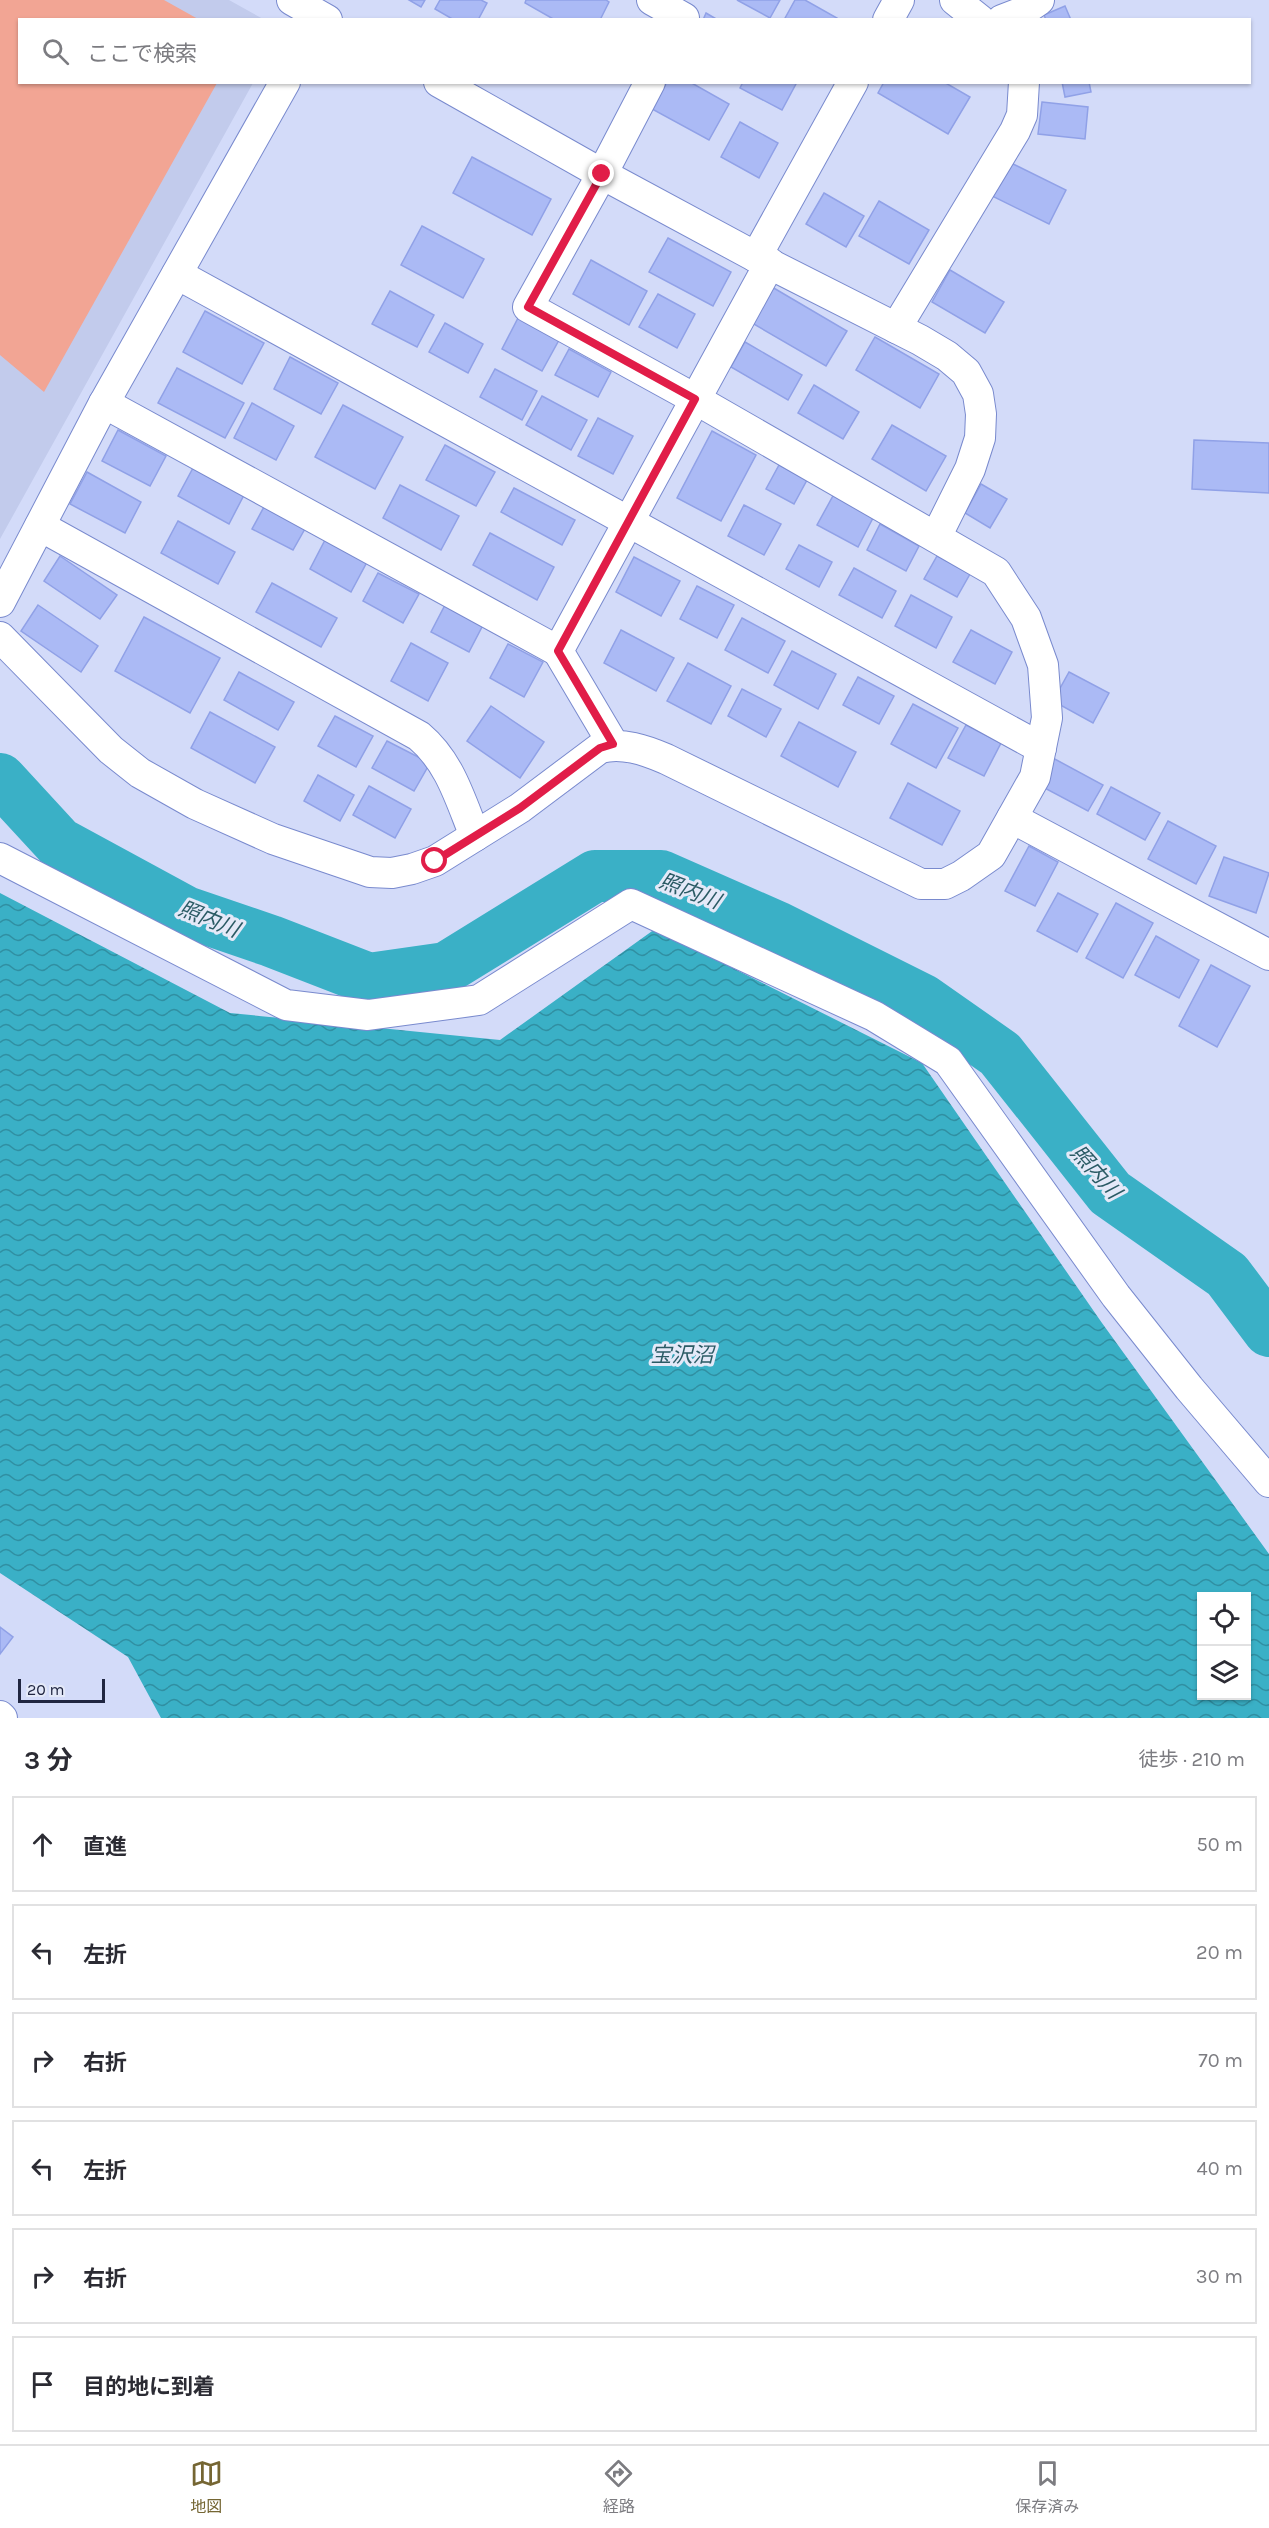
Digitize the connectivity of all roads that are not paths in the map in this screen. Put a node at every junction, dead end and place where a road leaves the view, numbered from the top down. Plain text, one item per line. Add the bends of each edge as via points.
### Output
1 (292, 0) edge
2 (652, 0) edge
3 (898, 0) edge
4 (955, 0) edge
5 (1039, 0) edge
6 (687, 12) edge
7 (321, 18) edge
8 (889, 18) edge
9 (978, 18) edge
10 (1007, 18) edge
11 (284, 84) edge
12 (443, 84) edge
13 (649, 84) edge
14 (852, 84) edge
15 (1024, 84) edge
16 (602, 174) junction
17 (764, 260) junction
18 (177, 274) junction
19 (896, 328) junction
20 (695, 399) junction
21 (104, 403) junction
22 (628, 521) junction
23 (40, 526) junction
24 (936, 537) junction
25 (0, 602) edge
26 (0, 637) edge
27 (558, 651) junction
28 (613, 744) junction
29 (1041, 748) junction
30 (1012, 818) junction
31 (475, 836) junction
32 (0, 858) edge
33 (1269, 955) edge
34 (1269, 1482) edge

1 - 7 street
2 - 6 street
3 - 8 street
4 - 9 street
5 - 10 street
11 - 18 street
12 - 16 street
13 - 16 street
14 - 17 street
15 - 19 street via 1022,115 1015,131
16 - 17 street
16 - 20 street via 528,307
17 - 19 street
17 - 20 street
18 - 21 street
18 - 22 street
19 - 24 street via 953,361 966,372 978,394 980,438 970,469
20 - 22 street
20 - 24 street
21 - 23 street
21 - 27 street
22 - 27 street
22 - 29 street
23 - 25 street
23 - 31 street via 419,736 433,748 456,786
24 - 29 street via 996,572 1026,618 1043,665 1047,718
26 - 31 street via 111,750 140,773 195,804 273,838 370,872 392,873 435,861
27 - 28 street
28 - 30 street via 666,759 921,884 945,884 969,871 991,855
28 - 31 street via 600,748 528,803
29 - 30 street via 1035,777
30 - 33 street
32 - 34 street via 286,1005 368,1015 479,1000 631,904 874,1016 948,1061 1116,1296

